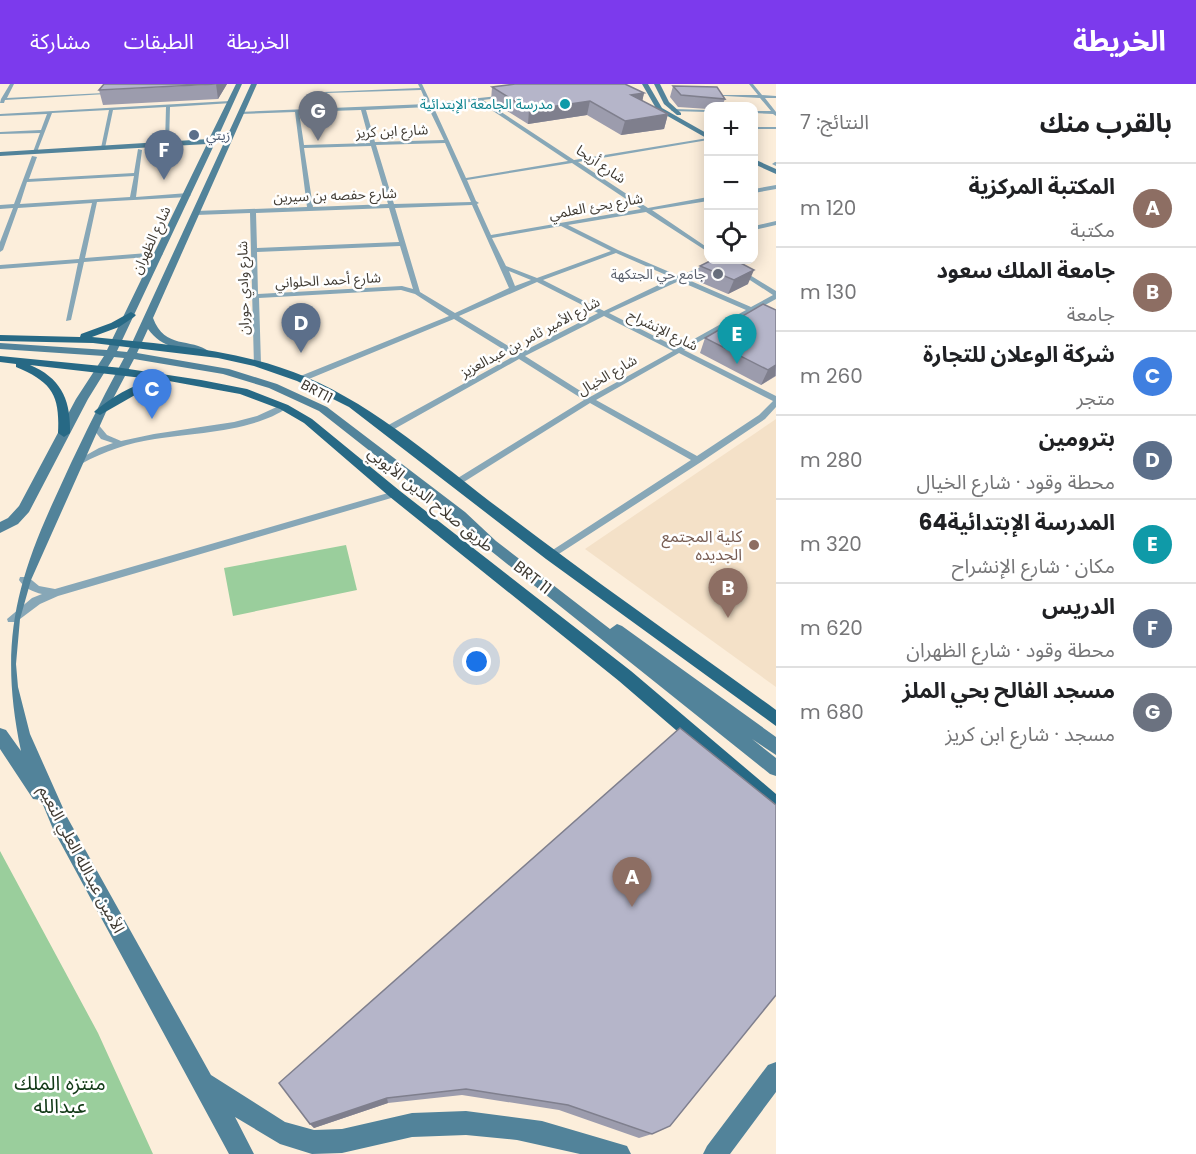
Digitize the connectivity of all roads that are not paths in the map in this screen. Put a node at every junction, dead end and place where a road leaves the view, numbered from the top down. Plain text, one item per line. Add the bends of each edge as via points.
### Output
1 (0, 84) edge
2 (10, 84) edge
3 (110, 84) edge
4 (239, 84) edge
5 (254, 84) edge
6 (324, 84) edge
7 (645, 84) edge
8 (657, 84) edge
9 (751, 84) edge
10 (421, 86) edge
11 (326, 92) junction
12 (104, 94) junction
13 (662, 94) junction
14 (673, 94) edge
15 (705, 95) edge
16 (760, 96) junction
17 (776, 97) edge
18 (3, 99) junction
19 (327, 99) dead end
20 (478, 99) junction
21 (230, 102) junction
22 (429, 104) junction
23 (0, 106) edge
24 (168, 106) junction
25 (111, 109) junction
26 (363, 109) junction
27 (94, 110) junction
28 (673, 110) junction
29 (241, 111) junction
30 (297, 111) junction
31 (704, 111) edge
32 (50, 112) junction
33 (758, 112) edge
34 (775, 114) edge
35 (0, 115) edge
36 (704, 126) edge
37 (758, 128) edge
38 (776, 128) edge
39 (43, 131) junction
40 (0, 133) edge
41 (704, 136) edge
42 (704, 139) edge
43 (447, 141) junction
44 (210, 143) junction
45 (227, 143) junction
46 (167, 144) junction
47 (375, 144) junction
48 (302, 147) junction
49 (103, 148) junction
50 (140, 150) junction
51 (0, 154) edge
52 (35, 154) junction
53 (758, 156) edge
54 (0, 159) edge
55 (574, 160) junction
56 (758, 161) edge
57 (776, 166) edge
58 (136, 174) junction
59 (466, 179) junction
60 (25, 181) junction
61 (776, 187) edge
62 (758, 190) edge
63 (188, 195) junction
64 (133, 198) junction
65 (704, 200) edge
66 (95, 201) junction
67 (476, 203) junction
68 (393, 204) junction
69 (16, 206) junction
70 (0, 207) edge
71 (310, 208) junction
72 (647, 210) junction
73 (253, 211) junction
74 (196, 213) junction
75 (776, 223) edge
76 (562, 225) junction
77 (758, 227) edge
78 (3, 235) edge
79 (489, 237) junction
80 (704, 240) edge
81 (696, 242) junction
82 (401, 244) junction
83 (704, 247) edge
84 (0, 250) edge
85 (256, 250) junction
86 (616, 251) junction
87 (160, 254) junction
88 (81, 260) junction
89 (713, 264) edge
90 (729, 264) edge
91 (0, 267) edge
92 (506, 268) junction
93 (679, 278) junction
94 (539, 281) junction
95 (513, 289) junction
96 (417, 293) junction
97 (776, 295) edge
98 (255, 296) junction
99 (752, 310) junction
100 (603, 314) junction
101 (130, 315) junction
102 (148, 317) junction
103 (452, 317) junction
104 (68, 320) dead end
105 (776, 321) edge
106 (0, 338) edge
107 (69, 339) junction
108 (0, 346) edge
109 (676, 350) junction
110 (120, 351) junction
111 (218, 355) junction
112 (520, 356) junction
113 (0, 358) edge
114 (257, 364) junction
115 (100, 369) junction
116 (122, 371) junction
117 (301, 379) junction
118 (201, 383) junction
119 (590, 400) junction
120 (776, 401) edge
121 (284, 407) junction
122 (97, 419) junction
123 (386, 430) junction
124 (64, 433) junction
125 (123, 443) junction
126 (698, 460) junction
127 (78, 462) junction
128 (456, 483) junction
129 (394, 494) junction
130 (460, 515) junction
131 (0, 528) edge
132 (551, 555) junction
133 (24, 580) junction
134 (55, 593) junction
135 (12, 619) junction
136 (776, 719) edge
137 (0, 735) edge
138 (776, 747) edge
139 (776, 768) edge
140 (776, 805) edge
141 (60, 823) junction
142 (776, 1072) edge
143 (204, 1083) junction
144 (713, 1152) edge
145 (242, 1154) edge
146 (619, 1154) edge

1 - 2 street
2 - 18 street
3 - 12 street
4 - 21 main road, شارع الظهران
5 - 29 main road, شارع الظهران
6 - 11 street
7 - 41 main road via 659,109
8 - 13 main road
9 - 16 street
10 - 11 street
10 - 22 street
11 - 19 street
12 - 18 street
12 - 27 street
13 - 14 street
13 - 28 main road
15 - 16 street
16 - 17 street
16 - 34 street
18 - 23 street
20 - 22 street
20 - 22 street via 512,93
20 - 55 street, شارع أريحا
21 - 24 street
21 - 44 main road, شارع الظهران
22 - 26 street
22 - 29 street
22 - 43 street
24 - 25 street
24 - 46 street
25 - 27 street
25 - 49 street
26 - 30 street
26 - 47 street
27 - 32 street
28 - 31 street
28 - 36 main road
29 - 30 street
29 - 45 main road, شارع الظهران
30 - 48 street
32 - 35 street
32 - 39 street
33 - 34 street
37 - 38 street
39 - 40 street
39 - 52 street
42 - 55 street
43 - 47 street, شارع ابن كريز
43 - 59 street
44 - 45 main road
44 - 46 main road
44 - 50 main road
44 - 63 main road, شارع الظهران
45 - 74 main road, شارع الظهران
46 - 49 main road
47 - 48 street, شارع ابن كريز
47 - 68 street
48 - 71 street
49 - 52 main road
50 - 52 main road
50 - 58 street
51 - 52 main road
52 - 54 main road
52 - 60 street
53 - 57 main road
55 - 59 street
55 - 72 street, شارع أريحا
56 - 57 main road
58 - 60 street
58 - 64 street
59 - 67 street
60 - 69 street
61 - 62 street
63 - 64 street
63 - 87 main road, شارع الظهران
64 - 66 street
65 - 72 street, شارع يحئ العلمي
66 - 69 street
66 - 88 street
67 - 68 street, شارع حفصه بن سيرين
67 - 79 street
68 - 71 street, شارع حفصه بن سيرين
68 - 82 street
69 - 70 street
69 - 78 street
71 - 73 street, شارع حفصه بن سيرين
72 - 76 street, شارع يحئ العلمي
72 - 81 street, شارع أريحا
73 - 74 street, شارع حفصه بن سيرين
73 - 85 street, شارع وادي حوران
74 - 102 main road, شارع الظهران
75 - 77 street
76 - 79 street, شارع يحئ العلمي
76 - 86 street
78 - 84 street
79 - 92 street
80 - 81 street
81 - 83 street, شارع أريحا
82 - 85 street
82 - 96 street
85 - 98 street, شارع وادي حوران
86 - 93 street
86 - 94 street
87 - 88 street
87 - 101 main road, شارع الظهران
88 - 91 street
88 - 104 street
89 - 93 street, شارع الأمير ثامر بن عبدالعزيز
90 - 97 street
92 - 94 street, شارع الإنشراح
92 - 95 street
93 - 99 street
93 - 100 street, شارع الأمير ثامر بن عبدالعزيز
94 - 95 street
94 - 100 street, شارع الإنشراح
95 - 103 street
96 - 98 street, شارع أحمد الحلواني via 402,288
96 - 103 street
97 - 99 street, شارع الخيال
98 - 114 street, شارع وادي حوران
99 - 105 street
99 - 109 street, شارع الخيال
100 - 109 street, شارع الإنشراح
100 - 112 street, شارع الأمير ثامر بن عبدالعزيز
101 - 107 main road via 105,330
101 - 110 main road, شارع الظهران
102 - 110 main road, شارع الظهران
102 - 111 main road via 151,330 166,342
103 - 112 street
103 - 117 street
106 - 107 main road, طريق صلاح الدين الأيوبي
107 - 110 main road, طريق صلاح الدين الأيوبي
108 - 110 main road, BRT11
109 - 119 street, شارع الخيال
109 - 120 street, شارع الإنشراح
110 - 111 main road, طريق صلاح الدين الأيوبي
110 - 113 main road
110 - 115 main road
110 - 116 main road, الأمين عبدالله العلي النعيم
110 - 130 main road, BRT11 via 225,370 298,396 342,423
111 - 114 main road, طريق صلاح الدين الأيوبي
112 - 119 street
112 - 123 street, شارع الأمير ثامر بن عبدالعزيز
113 - 115 main road, طريق صلاح الدين الأيوبي
113 - 124 main road via 29,368 54,384 65,407
114 - 117 main road, طريق صلاح الدين الأيوبي
115 - 116 main road, طريق صلاح الدين الأيوبي
115 - 124 main road
116 - 118 main road, طريق صلاح الدين الأيوبي
116 - 122 main road, الأمين عبدالله العلي النعيم
117 - 123 main road, طريق صلاح الدين الأيوبي via 353,405
118 - 121 main road, طريق صلاح الدين الأيوبي via 243,391
118 - 122 main road via 137,387 122,395
119 - 126 street
119 - 128 street, شارع الخيال
120 - 126 street via 762,417
121 - 125 street via 244,422
121 - 129 main road, طريق صلاح الدين الأيوبي via 309,421
122 - 125 street via 104,437
122 - 127 main road, الأمين عبدالله العلي النعيم
123 - 128 main road, طريق صلاح الدين الأيوبي
124 - 131 main road via 20,515
125 - 127 street
126 - 132 street
127 - 133 main road, الأمين عبدالله العلي النعيم
128 - 132 main road, طريق صلاح الدين الأيوبي
129 - 134 street
129 - 140 main road, طريق صلاح الدين الأيوبي via 625,676
130 - 138 main road, BRT 11
130 - 139 main road, BRT 11 via 490,544
132 - 136 main road, طريق صلاح الدين الأيوبي
133 - 134 street via 36,590
133 - 135 main road, الأمين عبدالله العلي النعيم
134 - 135 street
135 - 141 main road, الأمين عبدالله العلي النعيم via 8,664 15,711
137 - 141 main road
141 - 143 main road, الأمين عبدالله العلي النعيم
142 - 144 main road
143 - 145 main road, الأمين عبدالله العلي النعيم
143 - 146 main road via 284,1133 316,1143 333,1143 411,1125 489,1123 569,1137

